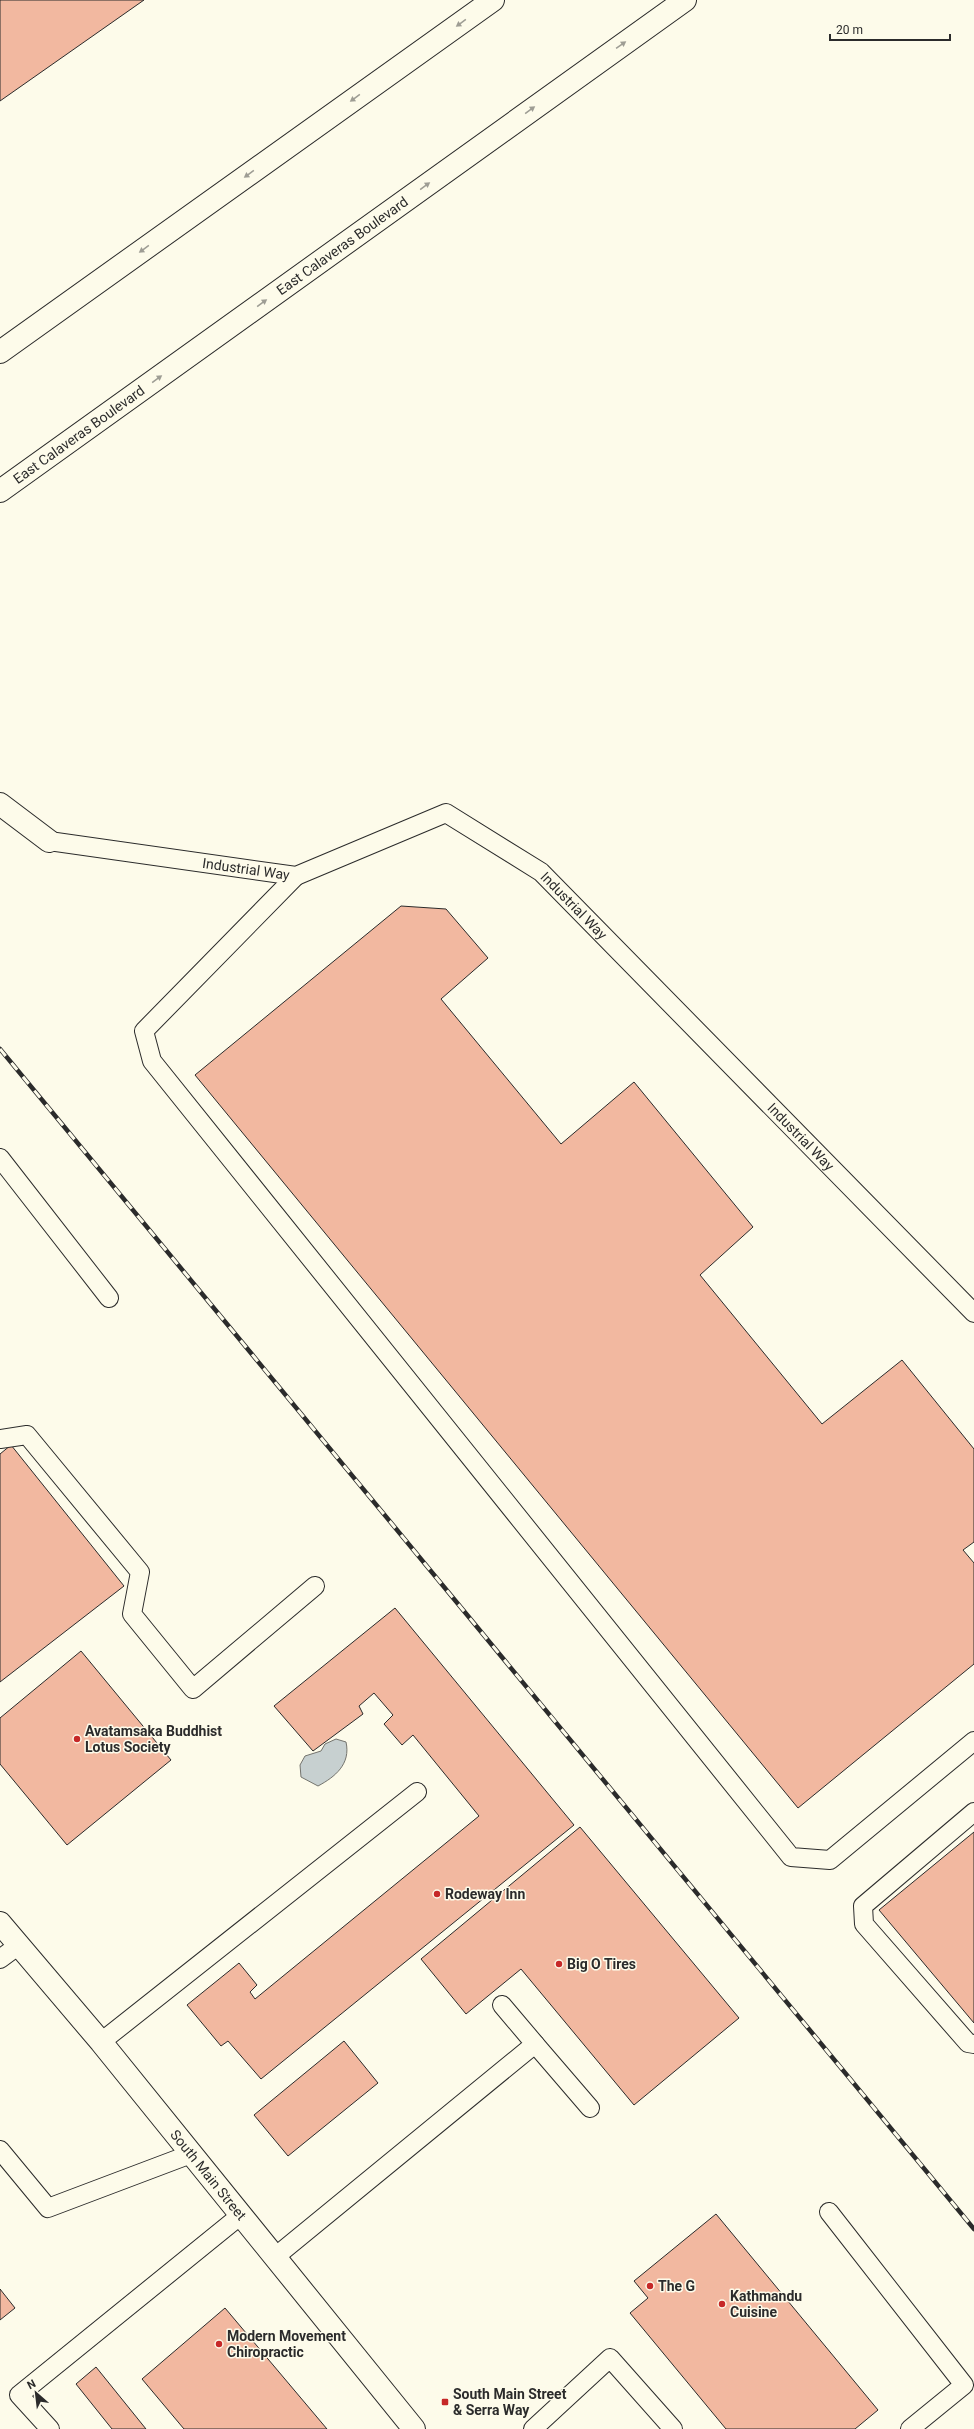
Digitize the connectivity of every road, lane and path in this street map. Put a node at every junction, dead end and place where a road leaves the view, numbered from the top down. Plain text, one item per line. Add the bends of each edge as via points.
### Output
1 (493, 0) edge
2 (685, 0) edge
3 (0, 352) edge
4 (0, 491) edge
5 (0, 804) edge
6 (48, 841) joint
7 (296, 876) junction
8 (0, 1158) edge
9 (109, 1298) dead end
10 (974, 1313) edge
11 (0, 1439) edge
12 (315, 1586) dead end
13 (974, 1742) edge
14 (417, 1792) dead end
15 (974, 1812) edge
16 (0, 1922) edge
17 (20, 1945) junction
18 (0, 1959) edge
19 (502, 2005) dead end
20 (101, 2042) junction
21 (535, 2044) junction
22 (974, 2044) edge
23 (590, 2108) dead end
24 (0, 2150) edge
25 (191, 2154) junction
26 (829, 2212) dead end
27 (241, 2215) junction
28 (275, 2257) junction
29 (539, 2426) edge
30 (50, 2429) edge
31 (414, 2429) edge
32 (673, 2429) edge
33 (910, 2429) edge

1 -> 3 main road
4 -> 2 main road, East Calaveras Boulevard
5 - 6 main road
6 - 7 lane, Industrial Way
7 - 10 lane, Industrial Way via 446,813 541,872
7 - 13 lane via 144,1031 152,1061 791,1856 830,1860
8 - 9 lane
11 - 12 lane via 27,1435 140,1572 132,1614 193,1689
14 - 20 lane
15 - 22 lane via 863,1906 864,1924 968,2043
16 - 17 main road, South Main Street
17 - 18 lane
17 - 20 main road, South Main Street
19 - 21 lane
20 - 25 main road, South Main Street
21 - 23 lane
21 - 28 lane
24 - 25 lane via 48,2208
25 - 27 main road, South Main Street
26 - 33 lane via 964,2385
27 - 28 main road, South Main Street
27 - 30 lane via 19,2395
28 - 31 main road, South Main Street
29 - 32 lane via 610,2358

